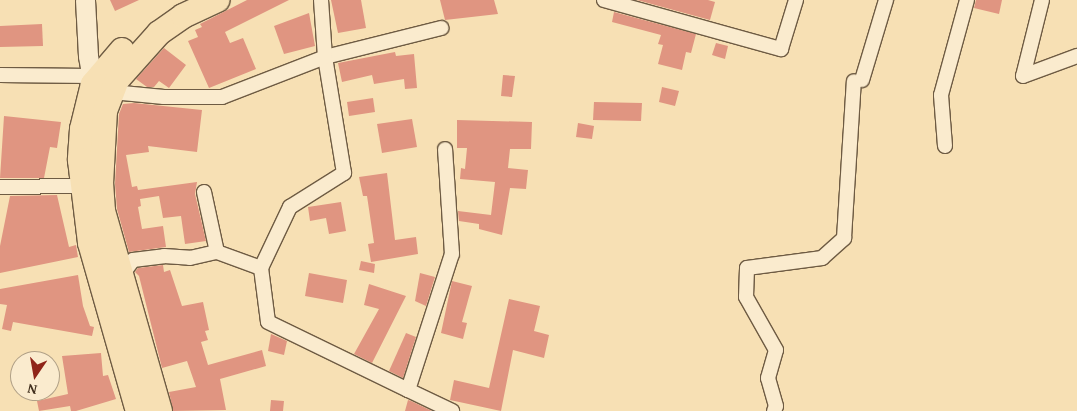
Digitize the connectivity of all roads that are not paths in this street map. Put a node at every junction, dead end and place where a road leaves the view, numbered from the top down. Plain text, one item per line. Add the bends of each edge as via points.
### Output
1 (85, 0) edge
2 (189, 0) edge
3 (217, 0) edge
4 (321, 0) edge
5 (604, 0) edge
6 (796, 0) edge
7 (886, 0) edge
8 (967, 0) edge
9 (1042, 0) edge
10 (441, 28) dead end
11 (1077, 56) edge
12 (325, 58) junction
13 (0, 75) edge
14 (101, 88) junction
15 (944, 146) dead end
16 (445, 149) dead end
17 (82, 186) junction
18 (0, 187) edge
19 (204, 192) dead end
20 (217, 252) junction
21 (261, 268) junction
22 (121, 276) junction
23 (408, 390) junction
24 (138, 411) edge
25 (160, 411) edge
26 (452, 411) edge
27 (774, 411) edge

1 - 14 main road
2 - 14 highway via 138,33
3 - 14 highway via 183,16 160,33 117,80
4 - 12 street
5 - 6 street via 781,49
7 - 27 street via 858,80 844,238 822,258 747,268 746,297 776,350 768,378 776,406
8 - 15 street via 941,95
9 - 11 street via 1023,76
10 - 12 street
12 - 14 street via 222,97 164,97
12 - 21 street via 344,173 290,207
13 - 14 street
14 - 17 highway via 82,129
14 - 22 highway via 103,211
16 - 23 street via 452,254
17 - 18 street
17 - 24 highway via 90,243
19 - 20 street
20 - 21 street
20 - 22 street via 190,258 164,256 133,260
21 - 23 street via 268,322
22 - 25 highway
23 - 26 street

